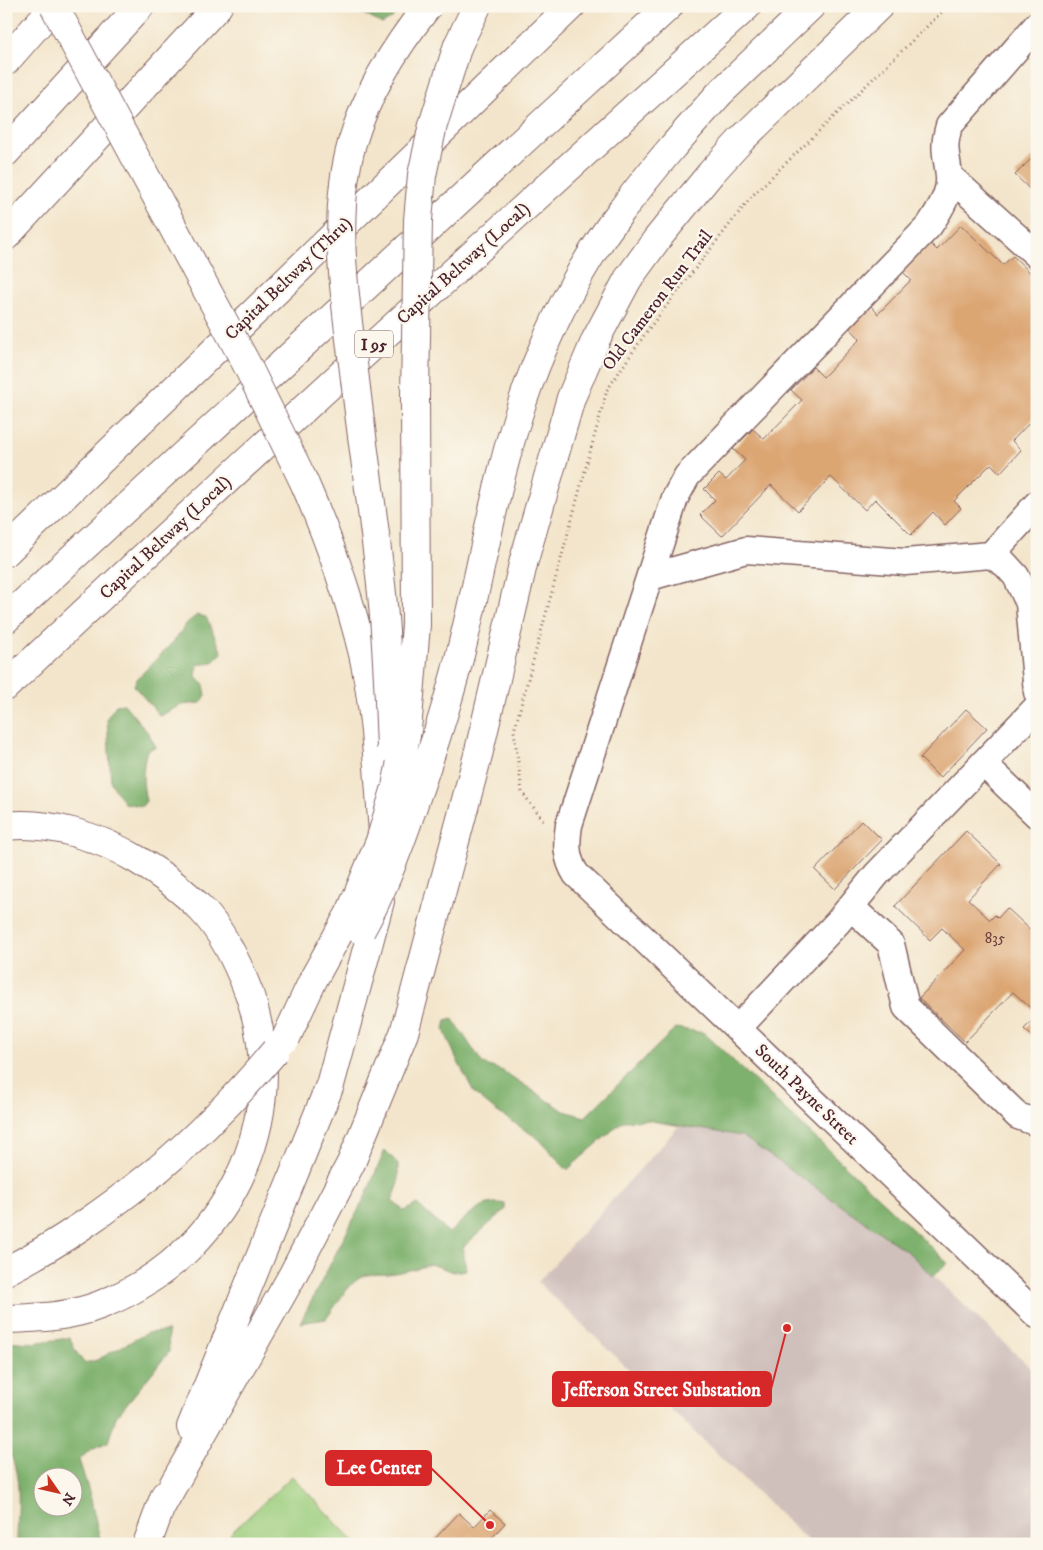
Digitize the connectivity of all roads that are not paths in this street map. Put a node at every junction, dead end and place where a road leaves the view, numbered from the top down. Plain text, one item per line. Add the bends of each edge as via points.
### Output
1 (54, 6) edge
2 (140, 6) edge
3 (218, 6) edge
4 (428, 6) edge
5 (477, 6) edge
6 (571, 6) edge
7 (669, 6) edge
8 (747, 6) edge
9 (811, 6) edge
10 (879, 6) edge
11 (1037, 26) edge
12 (6, 61) edge
13 (6, 152) edge
14 (949, 176) junction
15 (6, 236) edge
16 (1037, 255) edge
17 (1037, 504) edge
18 (6, 552) edge
19 (991, 556) junction
20 (650, 576) junction
21 (6, 619) edge
22 (6, 686) edge
23 (1037, 692) edge
24 (1037, 707) edge
25 (983, 763) junction
26 (1037, 814) edge
27 (6, 826) edge
28 (387, 872) junction
29 (851, 907) junction
30 (738, 1028) junction
31 (286, 1038) junction
32 (1037, 1123) edge
33 (6, 1271) edge
34 (1037, 1315) edge
35 (6, 1319) edge
36 (159, 1510) junction
37 (147, 1544) edge

1 - 12 highway
1 - 28 highway, bridge via 246,363 315,507 363,655 374,728
2 - 13 highway
3 - 15 highway
4 - 28 highway, bridge via 400,41 371,93 352,144 344,191 342,242 346,302 388,659 392,769
5 - 31 highway, bridge via 458,45 432,125 422,175 418,220 415,395 416,625 407,730 396,787 380,841 350,910
6 - 18 highway, Capital Beltway (Thru)
7 - 21 highway
8 - 22 highway, Capital Beltway (Local) / I 95 via 454,271
9 - 31 highway, bridge via 720,93 661,160 620,211 583,269 528,386 485,540 461,650 436,739 397,852 367,919 332,980
10 - 36 highway via 742,139 712,173 628,279 596,339 571,398 524,560 478,755 404,1033 346,1172 291,1278
11 - 14 street via 949,126 944,154
14 - 16 street
14 - 20 street via 940,210 928,226 687,476 675,498
17 - 19 street
19 - 20 street via 905,562 746,550
19 - 23 street via 1016,576 1027,597
20 - 30 street, South Payne Street via 569,825 571,863
24 - 25 street
25 - 26 street
25 - 29 street via 877,874
27 - 35 highway via 44,827 82,835 120,849 179,888 203,911 226,942 249,993 263,1048 258,1127 246,1166 229,1198 206,1230 176,1260 142,1285 100,1305 54,1317
28 - 36 highway, bridge via 330,1085
29 - 30 street
29 - 32 street via 891,944 906,1007 1018,1116
30 - 34 street, South Payne Street
31 - 33 highway, bridge via 225,1107 156,1172 98,1217 47,1250
36 - 37 highway

